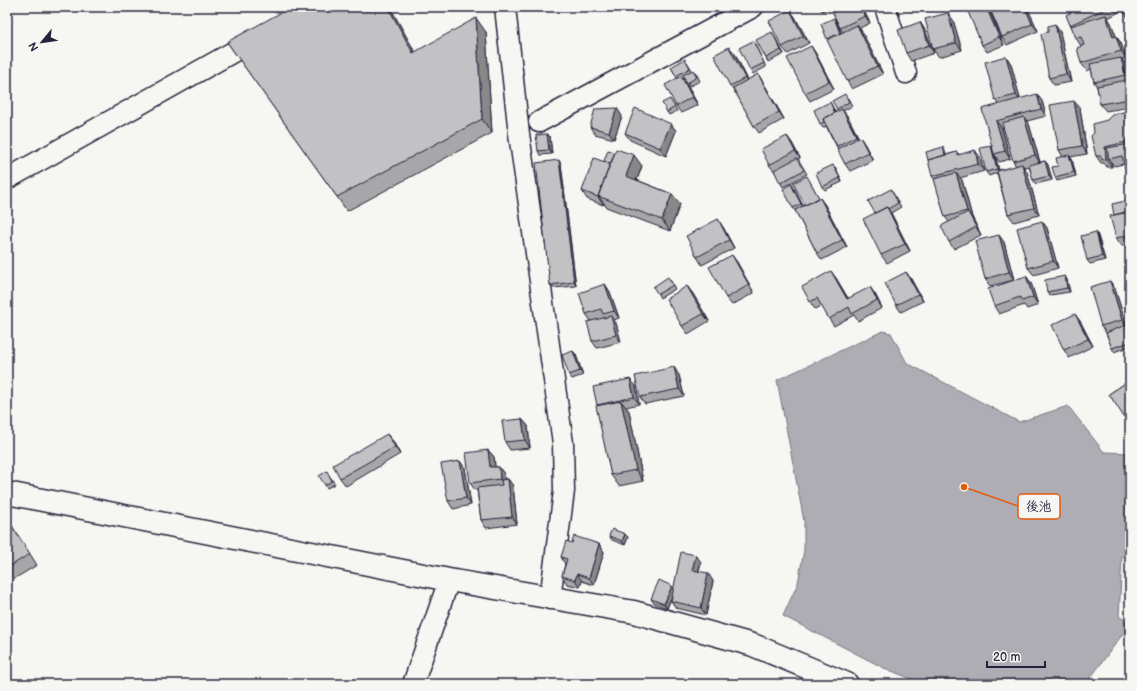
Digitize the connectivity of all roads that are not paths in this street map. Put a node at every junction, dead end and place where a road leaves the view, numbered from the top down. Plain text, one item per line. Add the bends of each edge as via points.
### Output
1 (505, 7) edge
2 (753, 7) edge
3 (885, 7) edge
4 (272, 30) edge
5 (906, 73) dead end
6 (539, 122) dead end
7 (7, 179) edge
8 (7, 493) edge
9 (449, 580) junction
10 (550, 599) junction
11 (413, 684) edge
12 (846, 684) edge

1 - 10 street via 519,134 563,443 564,491
2 - 6 street
3 - 5 street
4 - 7 street
8 - 9 street
9 - 10 street
9 - 11 street
10 - 12 street via 634,612 695,628 753,645

